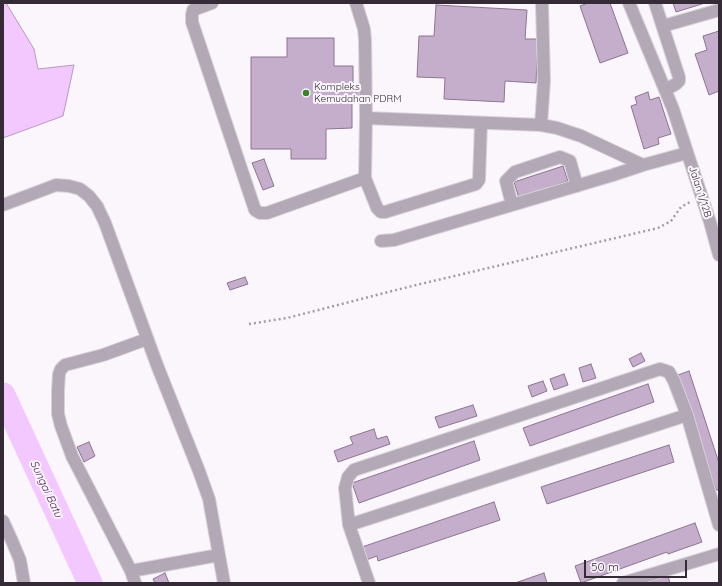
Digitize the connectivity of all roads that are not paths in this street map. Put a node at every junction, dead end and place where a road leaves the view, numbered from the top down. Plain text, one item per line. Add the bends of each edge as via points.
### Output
1 (212, 3) edge
2 (356, 3) edge
3 (542, 3) edge
4 (628, 3) edge
5 (655, 3) edge
6 (719, 10) edge
7 (663, 26) junction
8 (666, 90) junction
9 (366, 118) junction
10 (481, 123) junction
11 (541, 125) junction
12 (687, 153) junction
13 (643, 165) junction
14 (366, 178) junction
15 (578, 186) junction
16 (3, 204) edge
17 (512, 205) junction
18 (381, 240) dead end
19 (719, 255) edge
20 (147, 339) junction
21 (686, 415) junction
22 (3, 521) edge
23 (719, 524) edge
24 (350, 525) junction
25 (719, 554) edge
26 (219, 555) junction
27 (131, 571) junction
28 (24, 583) edge
29 (135, 583) edge
30 (224, 583) edge
31 (369, 583) edge
32 (623, 583) edge

1 - 14 street via 193,10 192,22 255,210 267,213
2 - 9 street via 365,40
3 - 11 street via 544,81
4 - 8 street, Jalan 1/12B
5 - 7 street
6 - 7 street
7 - 8 street via 679,77 679,81
8 - 12 street, Jalan 1/12B
9 - 10 street
9 - 14 street
10 - 11 street
10 - 14 street via 479,180 476,184 381,212 377,208
11 - 13 street via 581,136
12 - 13 street
12 - 19 street, Jalan 1/12B
13 - 15 street
15 - 17 street
15 - 17 street via 570,162 560,157 515,172 506,181
16 - 20 street via 56,186 80,189 89,196 105,223
17 - 18 street via 394,240
20 - 26 street via 209,499
20 - 27 street via 103,356 65,365 61,369 58,382 58,414 66,441
21 - 23 street
21 - 24 street
21 - 24 street via 672,376 660,369 354,470 348,477 345,488
22 - 28 street via 20,560
24 - 31 street
25 - 32 street
26 - 27 street
26 - 30 street
27 - 29 street

